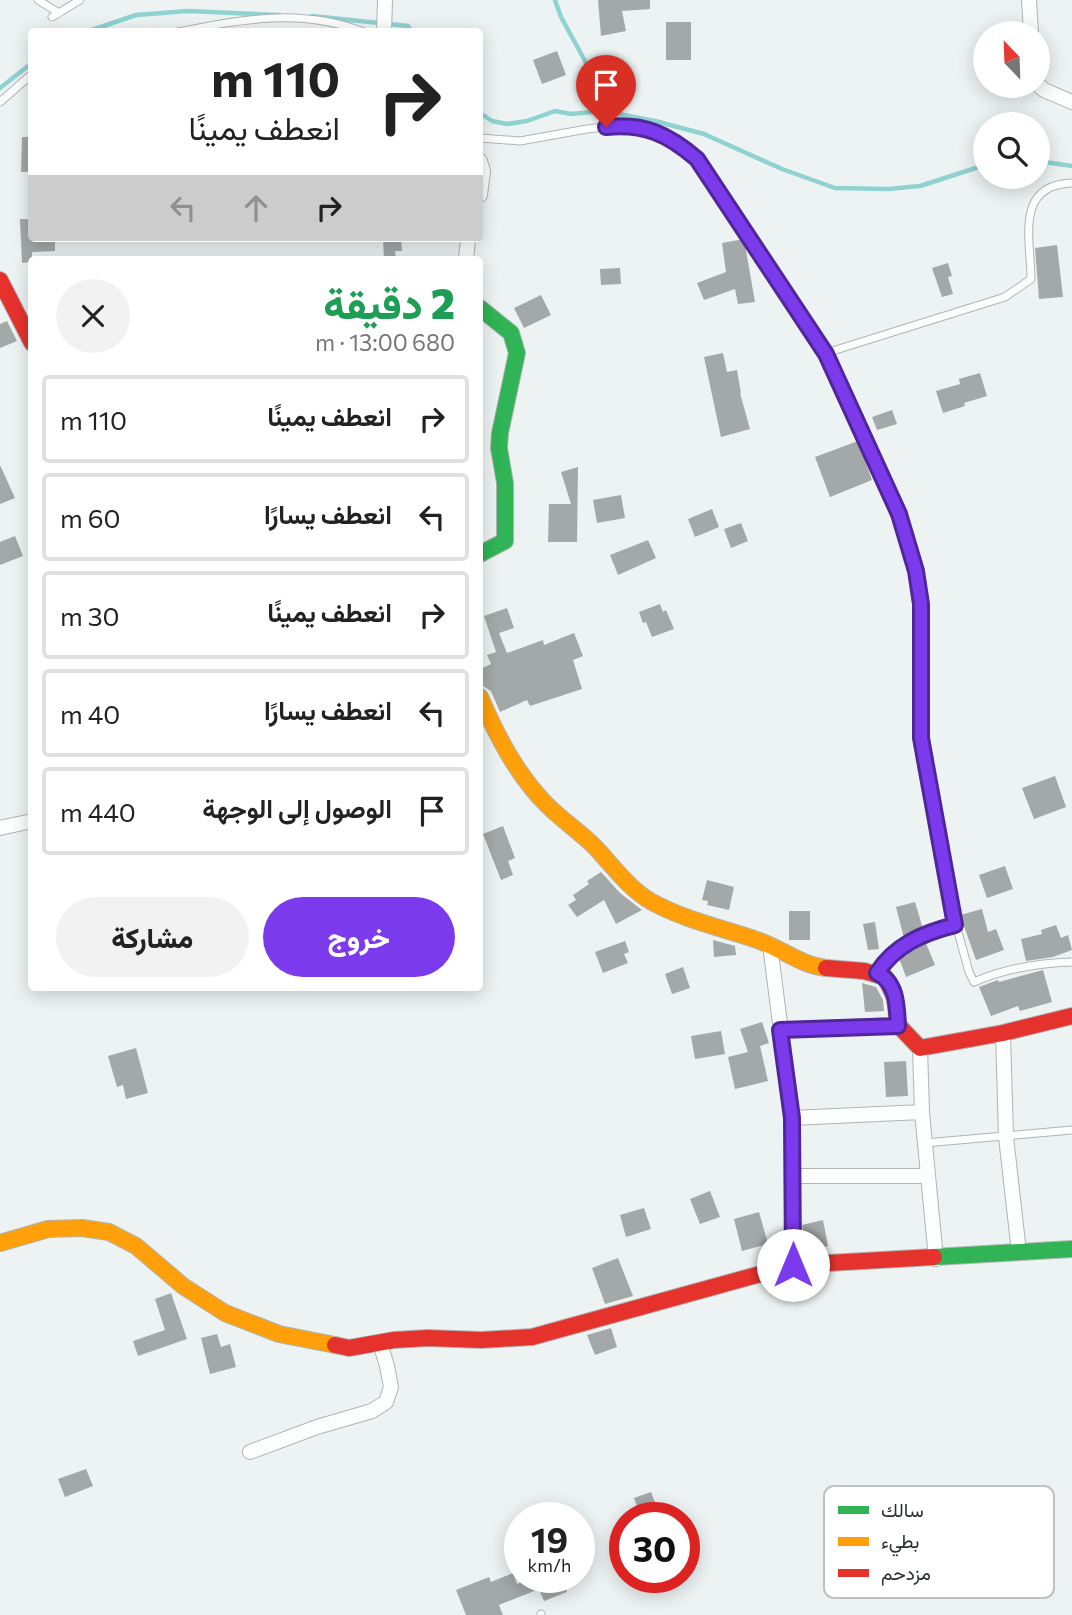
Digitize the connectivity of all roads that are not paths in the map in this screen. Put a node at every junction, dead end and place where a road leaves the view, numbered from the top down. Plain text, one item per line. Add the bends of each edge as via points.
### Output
1 (38, 0) edge
2 (80, 0) edge
3 (1030, 0) edge
4 (385, 2) edge
5 (1031, 21) edge
6 (199, 28) edge
7 (353, 28) edge
8 (384, 28) edge
9 (28, 78) edge
10 (1050, 93) edge
11 (0, 102) edge
12 (1072, 102) edge
13 (483, 138) edge
14 (1072, 183) edge
15 (0, 280) edge
16 (483, 310) edge
17 (28, 335) edge
18 (826, 354) junction
19 (483, 553) edge
20 (483, 704) edge
21 (28, 822) edge
22 (0, 828) edge
23 (955, 925) junction
24 (770, 945) junction
25 (1072, 962) edge
26 (877, 973) junction
27 (1072, 1016) edge
28 (898, 1026) junction
29 (780, 1030) junction
30 (1003, 1033) junction
31 (920, 1048) junction
32 (922, 1112) junction
33 (792, 1118) junction
34 (1072, 1130) edge
35 (1006, 1137) junction
36 (925, 1143) junction
37 (794, 1176) junction
38 (927, 1176) junction
39 (0, 1243) edge
40 (1072, 1250) edge
41 (1018, 1252) junction
42 (936, 1258) junction
43 (793, 1265) junction
44 (380, 1343) junction
45 (250, 1452) dead end

1 - 2 lane via 55,15
3 - 5 street
4 - 8 street
6 - 7 lane via 298,17
9 - 11 lane
10 - 12 street
13 - 18 lane via 520,141 624,125 674,139 697,159
14 - 18 lane via 1057,184 1032,205 1027,231 1031,279 1018,290
15 - 17 street
16 - 19 street via 511,332 517,354 499,448 505,483 505,541
18 - 23 lane via 899,514 916,571 922,634 921,738
20 - 24 street via 535,791 625,881 660,905
21 - 22 street
23 - 25 lane via 974,982 998,973
23 - 26 lane via 906,944 888,957
24 - 26 street via 803,963
24 - 29 street
26 - 28 street via 892,990
27 - 30 street
28 - 29 street
28 - 31 street
29 - 33 street
30 - 31 street
30 - 35 street
31 - 32 street
32 - 33 street
32 - 36 street
33 - 37 street
34 - 35 lane
35 - 36 lane
35 - 41 street
36 - 38 street
37 - 38 street
37 - 43 street
38 - 42 street
39 - 44 street via 48,1230 109,1232 136,1246 199,1297 236,1318 279,1334 349,1348
40 - 41 street
41 - 42 street
42 - 43 street
43 - 44 street via 532,1337
44 - 45 street via 391,1387 386,1402 372,1411

